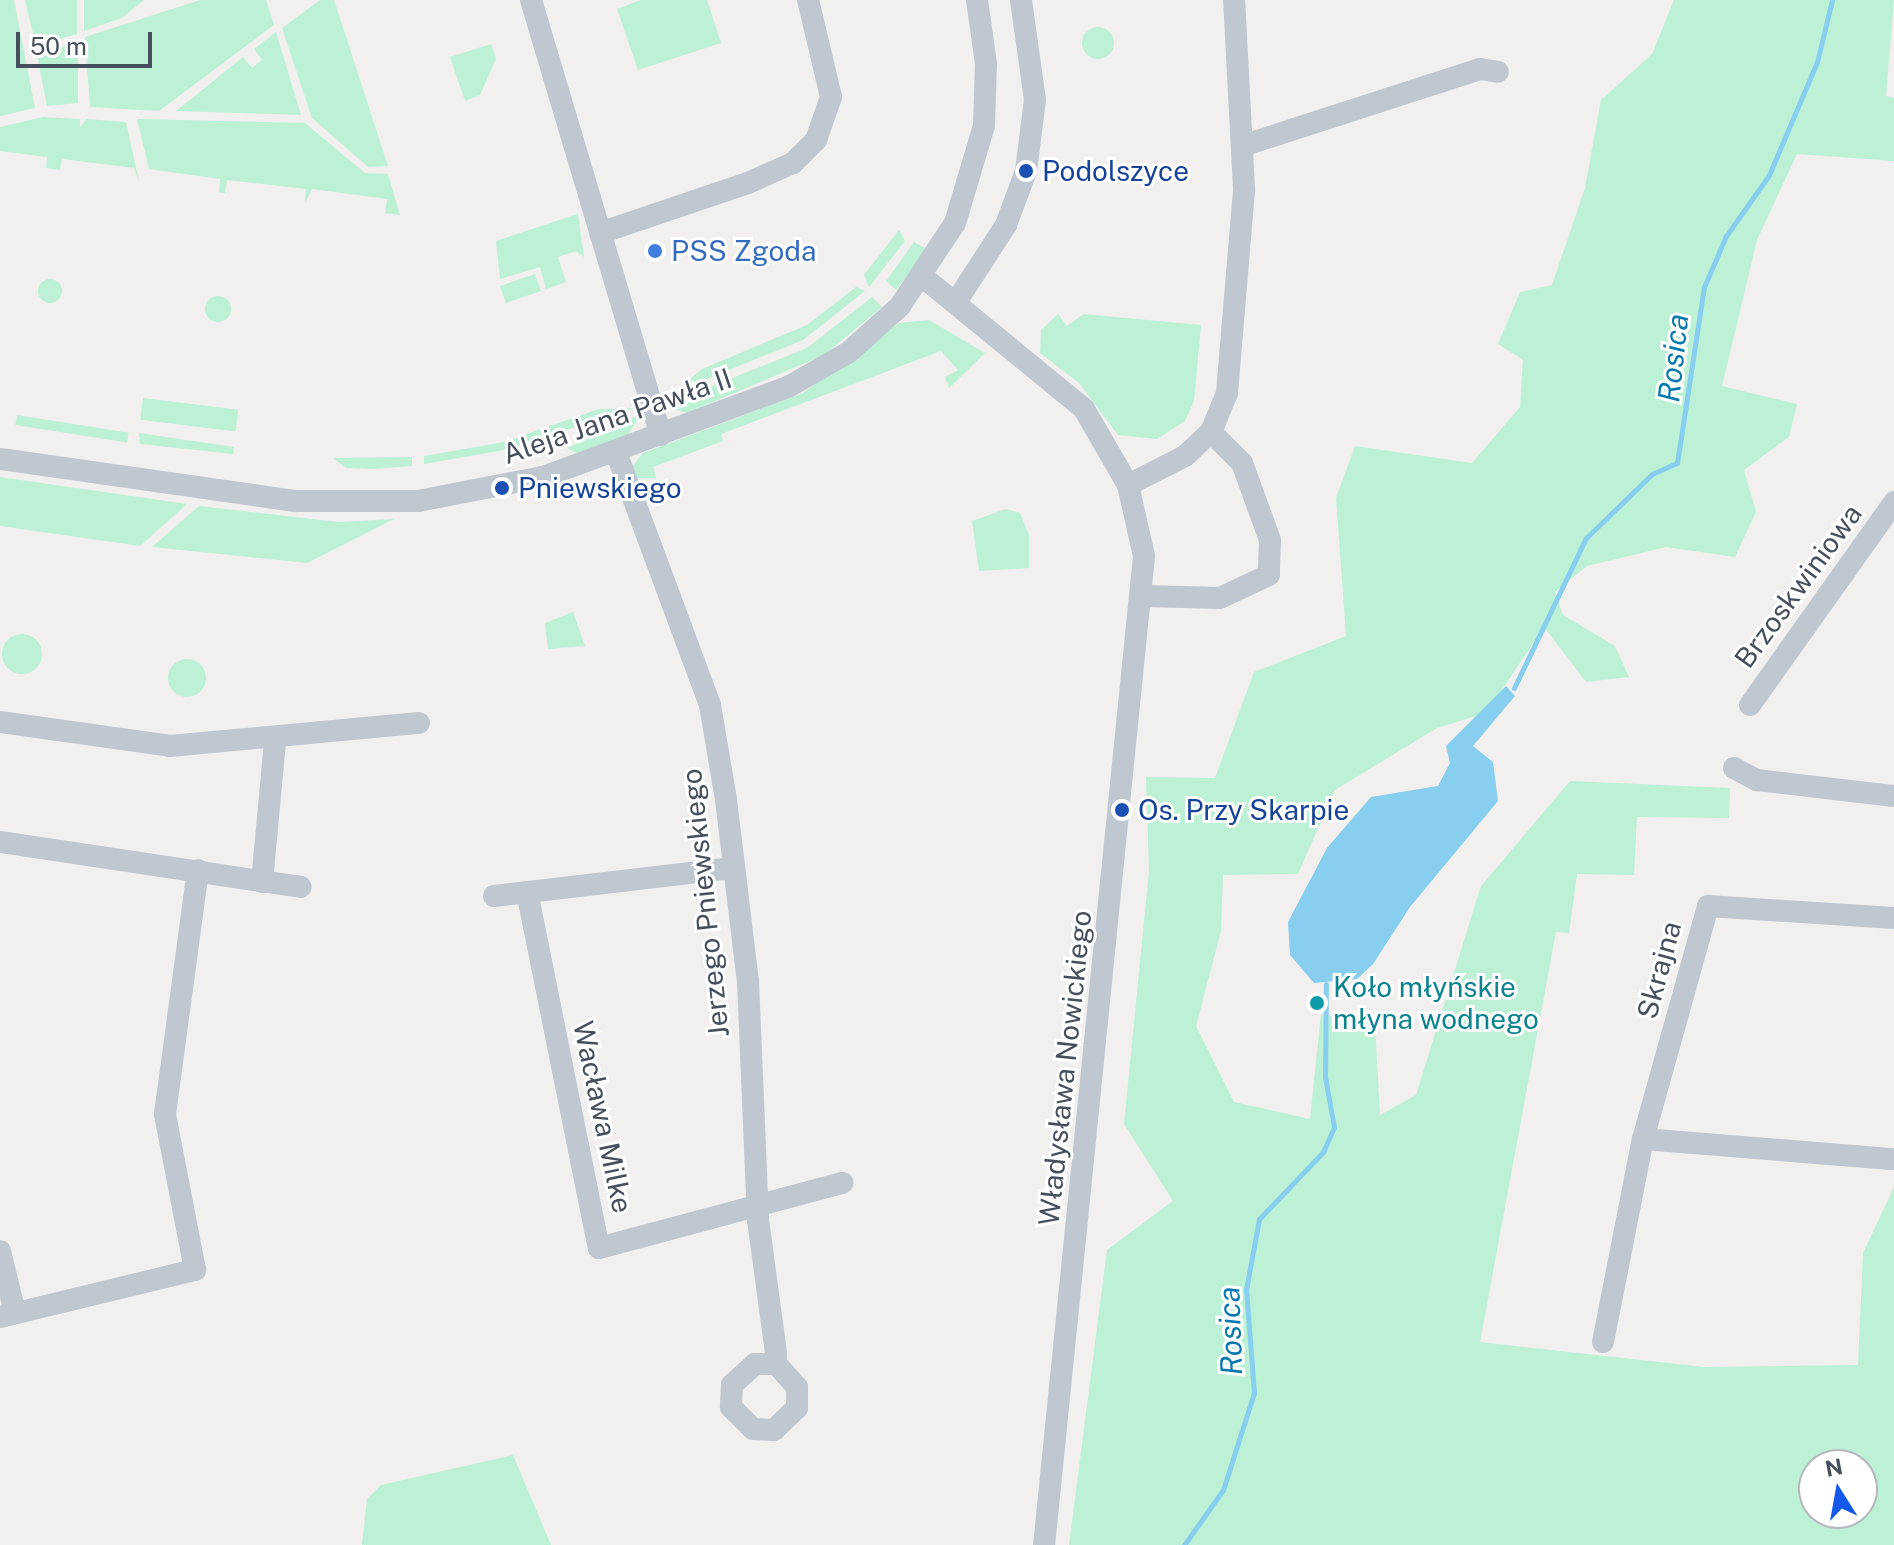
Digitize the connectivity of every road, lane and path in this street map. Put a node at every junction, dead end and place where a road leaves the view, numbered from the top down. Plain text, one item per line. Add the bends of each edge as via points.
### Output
1 (531, 0) edge
2 (808, 0) edge
3 (977, 0) edge
4 (1021, 0) edge
5 (1234, 0) edge
6 (1498, 72) dead end
7 (1245, 145) junction
8 (600, 233) junction
9 (923, 277) junction
10 (956, 302) junction
11 (1211, 432) junction
12 (661, 435) junction
13 (616, 452) junction
14 (0, 459) edge
15 (1128, 485) junction
16 (1894, 502) edge
17 (1144, 596) junction
18 (1750, 705) dead end
19 (0, 722) edge
20 (419, 723) dead end
21 (275, 741) junction
22 (1734, 768) dead end
23 (1894, 796) edge
24 (0, 842) edge
25 (733, 868) junction
26 (198, 870) junction
27 (262, 882) junction
28 (301, 887) dead end
29 (527, 892) junction
30 (494, 896) dead end
31 (1894, 918) edge
32 (1643, 1139) junction
33 (1894, 1159) edge
34 (842, 1183) dead end
35 (760, 1208) junction
36 (0, 1251) edge
37 (8, 1315) edge
38 (1603, 1342) dead end
39 (776, 1364) dead end
40 (1044, 1545) edge

1 - 8 street
2 - 8 street via 831,97 816,140 793,163 748,183
3 - 9 street, Aleja Jana Pawła II via 987,79 976,167 955,223
4 - 10 street via 1035,100 1026,171 1006,225
5 - 7 street
6 - 7 street via 1480,69
7 - 11 street via 1227,393
8 - 12 street
9 - 10 street, Władysława Nowickiego
9 - 12 street, Aleja Jana Pawła II via 873,332 821,370
10 - 15 street, Władysława Nowickiego via 1084,409
11 - 15 street via 1185,456
11 - 17 street via 1233,449 1252,481 1270,540 1269,575 1220,598
12 - 13 street, Aleja Jana Pawła II
13 - 14 street, Aleja Jana Pawła II via 477,493 351,503
13 - 25 street, Jerzego Pniewskiego via 710,705
15 - 17 street, Władysława Nowickiego via 1142,540
16 - 18 street, Brzoskwiniowa
17 - 40 street, Władysława Nowickiego
19 - 21 street via 170,746
20 - 21 street
21 - 27 street
22 - 23 street via 1757,780
24 - 26 street
25 - 29 street
25 - 35 street, Jerzego Pniewskiego
26 - 27 street
26 - 37 street via 165,1114 195,1270
27 - 28 street
29 - 30 street
29 - 35 street, Wacława Milke via 599,1248
31 - 32 street, Skrajna via 1708,906
32 - 33 street
32 - 38 street, Skrajna
34 - 35 street, Wacława Milke
35 - 39 street, Jerzego Pniewskiego
36 - 37 street

